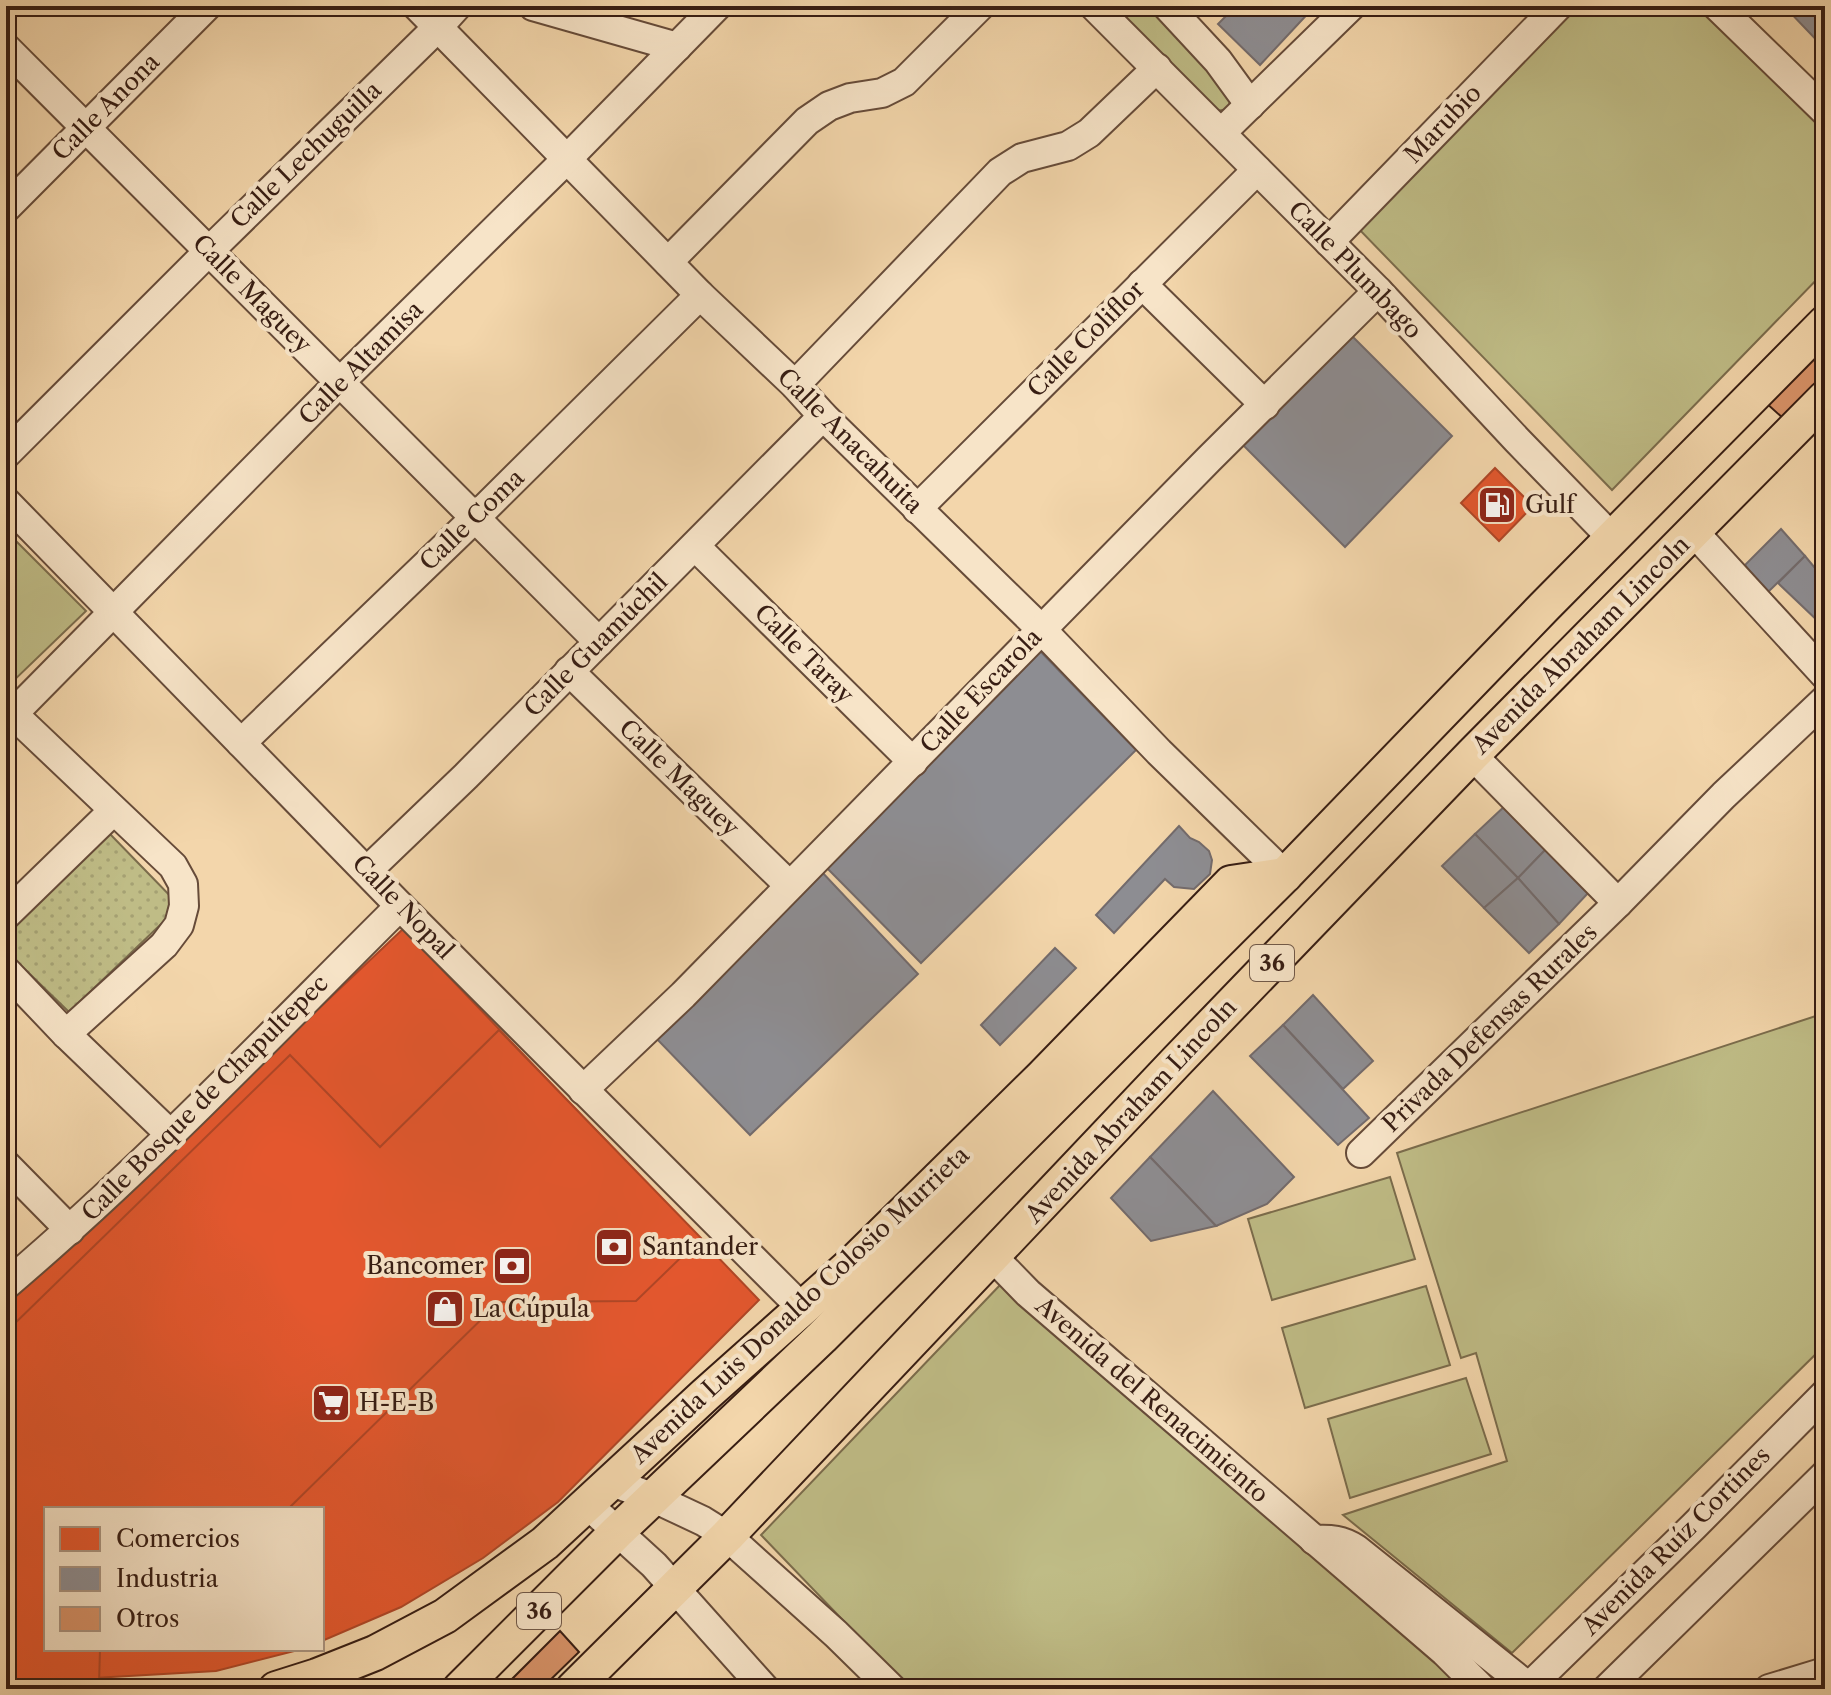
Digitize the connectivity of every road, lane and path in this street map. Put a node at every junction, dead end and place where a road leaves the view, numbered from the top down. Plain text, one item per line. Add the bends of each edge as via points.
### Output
1 (207, 6) edge
2 (417, 6) edge
3 (533, 6) edge
4 (717, 6) edge
5 (980, 6) edge
6 (1094, 6) edge
7 (1167, 6) edge
8 (1351, 6) edge
9 (1558, 6) edge
10 (1717, 6) edge
11 (448, 16) edge
12 (677, 47) junction
13 (6, 48) edge
14 (1157, 68) junction
15 (1250, 105) junction
16 (1825, 111) edge
17 (86, 127) junction
18 (1221, 133) junction
19 (568, 158) junction
20 (1257, 170) junction
21 (6, 208) edge
22 (1329, 242) junction
23 (209, 251) junction
24 (668, 262) junction
25 (1142, 284) junction
26 (1378, 291) junction
27 (700, 295) junction
28 (1825, 323) edge
29 (340, 382) junction
30 (795, 385) junction
31 (1825, 398) edge
32 (1265, 405) junction
33 (823, 416) junction
34 (6, 454) edge
35 (6, 502) edge
36 (917, 509) junction
37 (475, 518) junction
38 (1693, 531) junction
39 (1613, 539) junction
40 (695, 546) junction
41 (114, 613) junction
42 (1041, 629) junction
43 (599, 642) junction
44 (569, 671) junction
45 (1825, 675) edge
46 (1825, 700) edge
47 (10, 718) edge
48 (241, 743) junction
49 (1472, 755) junction
50 (913, 762) junction
51 (113, 811) junction
52 (367, 871) junction
53 (1285, 875) junction
54 (789, 885) junction
55 (1618, 903) junction
56 (400, 906) junction
57 (6, 915) edge
58 (6, 971) edge
59 (66, 1034) junction
60 (1101, 1058) junction
61 (1042, 1077) junction
62 (583, 1090) junction
63 (171, 1135) junction
64 (1361, 1153) dead end
65 (6, 1165) edge
66 (70, 1230) junction
67 (912, 1246) junction
68 (993, 1257) junction
69 (852, 1264) junction
70 (6, 1285) edge
71 (803, 1309) junction
72 (1825, 1394) edge
73 (1825, 1475) edge
74 (599, 1493) junction
75 (654, 1498) junction
76 (617, 1532) junction
77 (727, 1536) junction
78 (1313, 1540) junction
79 (675, 1587) junction
80 (1825, 1672) edge
81 (1529, 1688) edge
82 (276, 1689) edge
83 (460, 1689) edge
84 (573, 1689) edge
85 (765, 1689) edge
86 (892, 1689) edge
87 (1482, 1689) edge
88 (1607, 1689) edge
89 (1769, 1689) edge

1 - 17 street, Calle Anona
2 - 11 street, Calle Anacahuita
3 - 12 street
4 - 12 street, Calle Altamisa
5 - 24 street via 904,82 829,106 807,121
6 - 14 street, Calle Plumbago
7 - 15 street
8 - 15 street
9 - 22 street, Marubio
10 - 16 street
11 - 19 street, Calle Anacahuita
11 - 23 street, Calle Lechuguilla
12 - 19 street, Calle Altamisa
13 - 17 street, Calle Maguey
14 - 18 street, Calle Plumbago
14 - 30 street via 1089,133 1000,172
15 - 18 street
17 - 21 street, Calle Anona
17 - 23 street, Calle Maguey
18 - 20 street, Calle Plumbago
19 - 24 street, Calle Anacahuita
19 - 29 street, Calle Altamisa
20 - 22 street, Calle Plumbago
20 - 25 street, Calle Coliflor
22 - 26 street, Calle Plumbago
23 - 29 street, Calle Maguey
23 - 34 street, Calle Lechuguilla
24 - 27 street, Calle Anacahuita
25 - 32 street
25 - 36 street, Calle Coliflor
26 - 32 street, Calle Escarola
26 - 39 street, Calle Plumbago
27 - 30 street, Calle Anacahuita
27 - 37 street, Calle Coma
28 - 39 main road, 36
29 - 37 street, Calle Maguey
29 - 41 street, Calle Altamisa
30 - 33 street, Calle Anacahuita
31 - 38 main road, Avenida Abraham Lincoln / 36
32 - 42 street, Calle Escarola
33 - 36 street, Calle Anacahuita
33 - 40 street, Calle Guamúchil
35 - 41 street, Calle Nopal
36 - 42 street, Calle Anacahuita
37 - 43 street, Calle Maguey
37 - 48 street, Calle Coma
38 - 45 street
38 - 49 main road, Avenida Abraham Lincoln / 36
39 - 53 main road, 36
40 - 43 street, Calle Guamúchil
40 - 50 street, Calle Taray
41 - 47 street, Calle Altamisa
41 - 48 street, Calle Nopal
42 - 50 street, Calle Escarola
42 - 53 street, Calle Anacahuita
43 - 44 street, Calle Guamúchil
44 - 52 street, Calle Guamúchil
44 - 54 street, Calle Maguey
46 - 55 street, Privada Defensas Rurales
47 - 51 street
48 - 52 street, Calle Nopal
49 - 55 street
49 - 68 main road, Avenida Abraham Lincoln / 36
50 - 54 street, Calle Escarola
51 - 57 street
51 - 59 street via 173,866 183,884 184,906 179,925 164,945
52 - 56 street, Calle Nopal
53 - 60 main road, 36
53 - 61 main road, Avenida Luis Donaldo Colosio Murrieta via 1231,883
54 - 62 street, Calle Escarola
55 - 64 street, Privada Defensas Rurales
56 - 62 street, Calle Nopal
56 - 63 street, Calle Bosque de Chapultepec
58 - 59 street
59 - 63 street
60 - 61 main road
60 - 67 main road, 36
61 - 69 main road, Avenida Luis Donaldo Colosio Murrieta
62 - 71 street, Calle Nopal
63 - 66 street, Calle Bosque de Chapultepec
65 - 66 street
66 - 70 street, Calle Bosque de Chapultepec
67 - 69 main road
67 - 75 main road, 36
68 - 77 main road, Avenida Abraham Lincoln / 36
68 - 78 street, Avenida del Renacimiento
69 - 71 main road, Avenida Luis Donaldo Colosio Murrieta
71 - 74 main road, Avenida Luis Donaldo Colosio Murrieta
72 - 81 street, Avenida Ruíz Cortines
73 - 88 street
74 - 75 street
74 - 76 street
74 - 82 main road, Avenida Luis Donaldo Colosio Murrieta via 545,1543 445,1616 375,1653
75 - 76 main road, 36
75 - 77 street
76 - 79 street
76 - 83 main road, 36
77 - 79 main road, Avenida Abraham Lincoln / 36
77 - 86 street
78 - 81 street via 1333,1539 1356,1549
78 - 87 street, Avenida del Renacimiento
79 - 84 main road, Avenida Abraham Lincoln / 36
79 - 85 street
80 - 89 street

